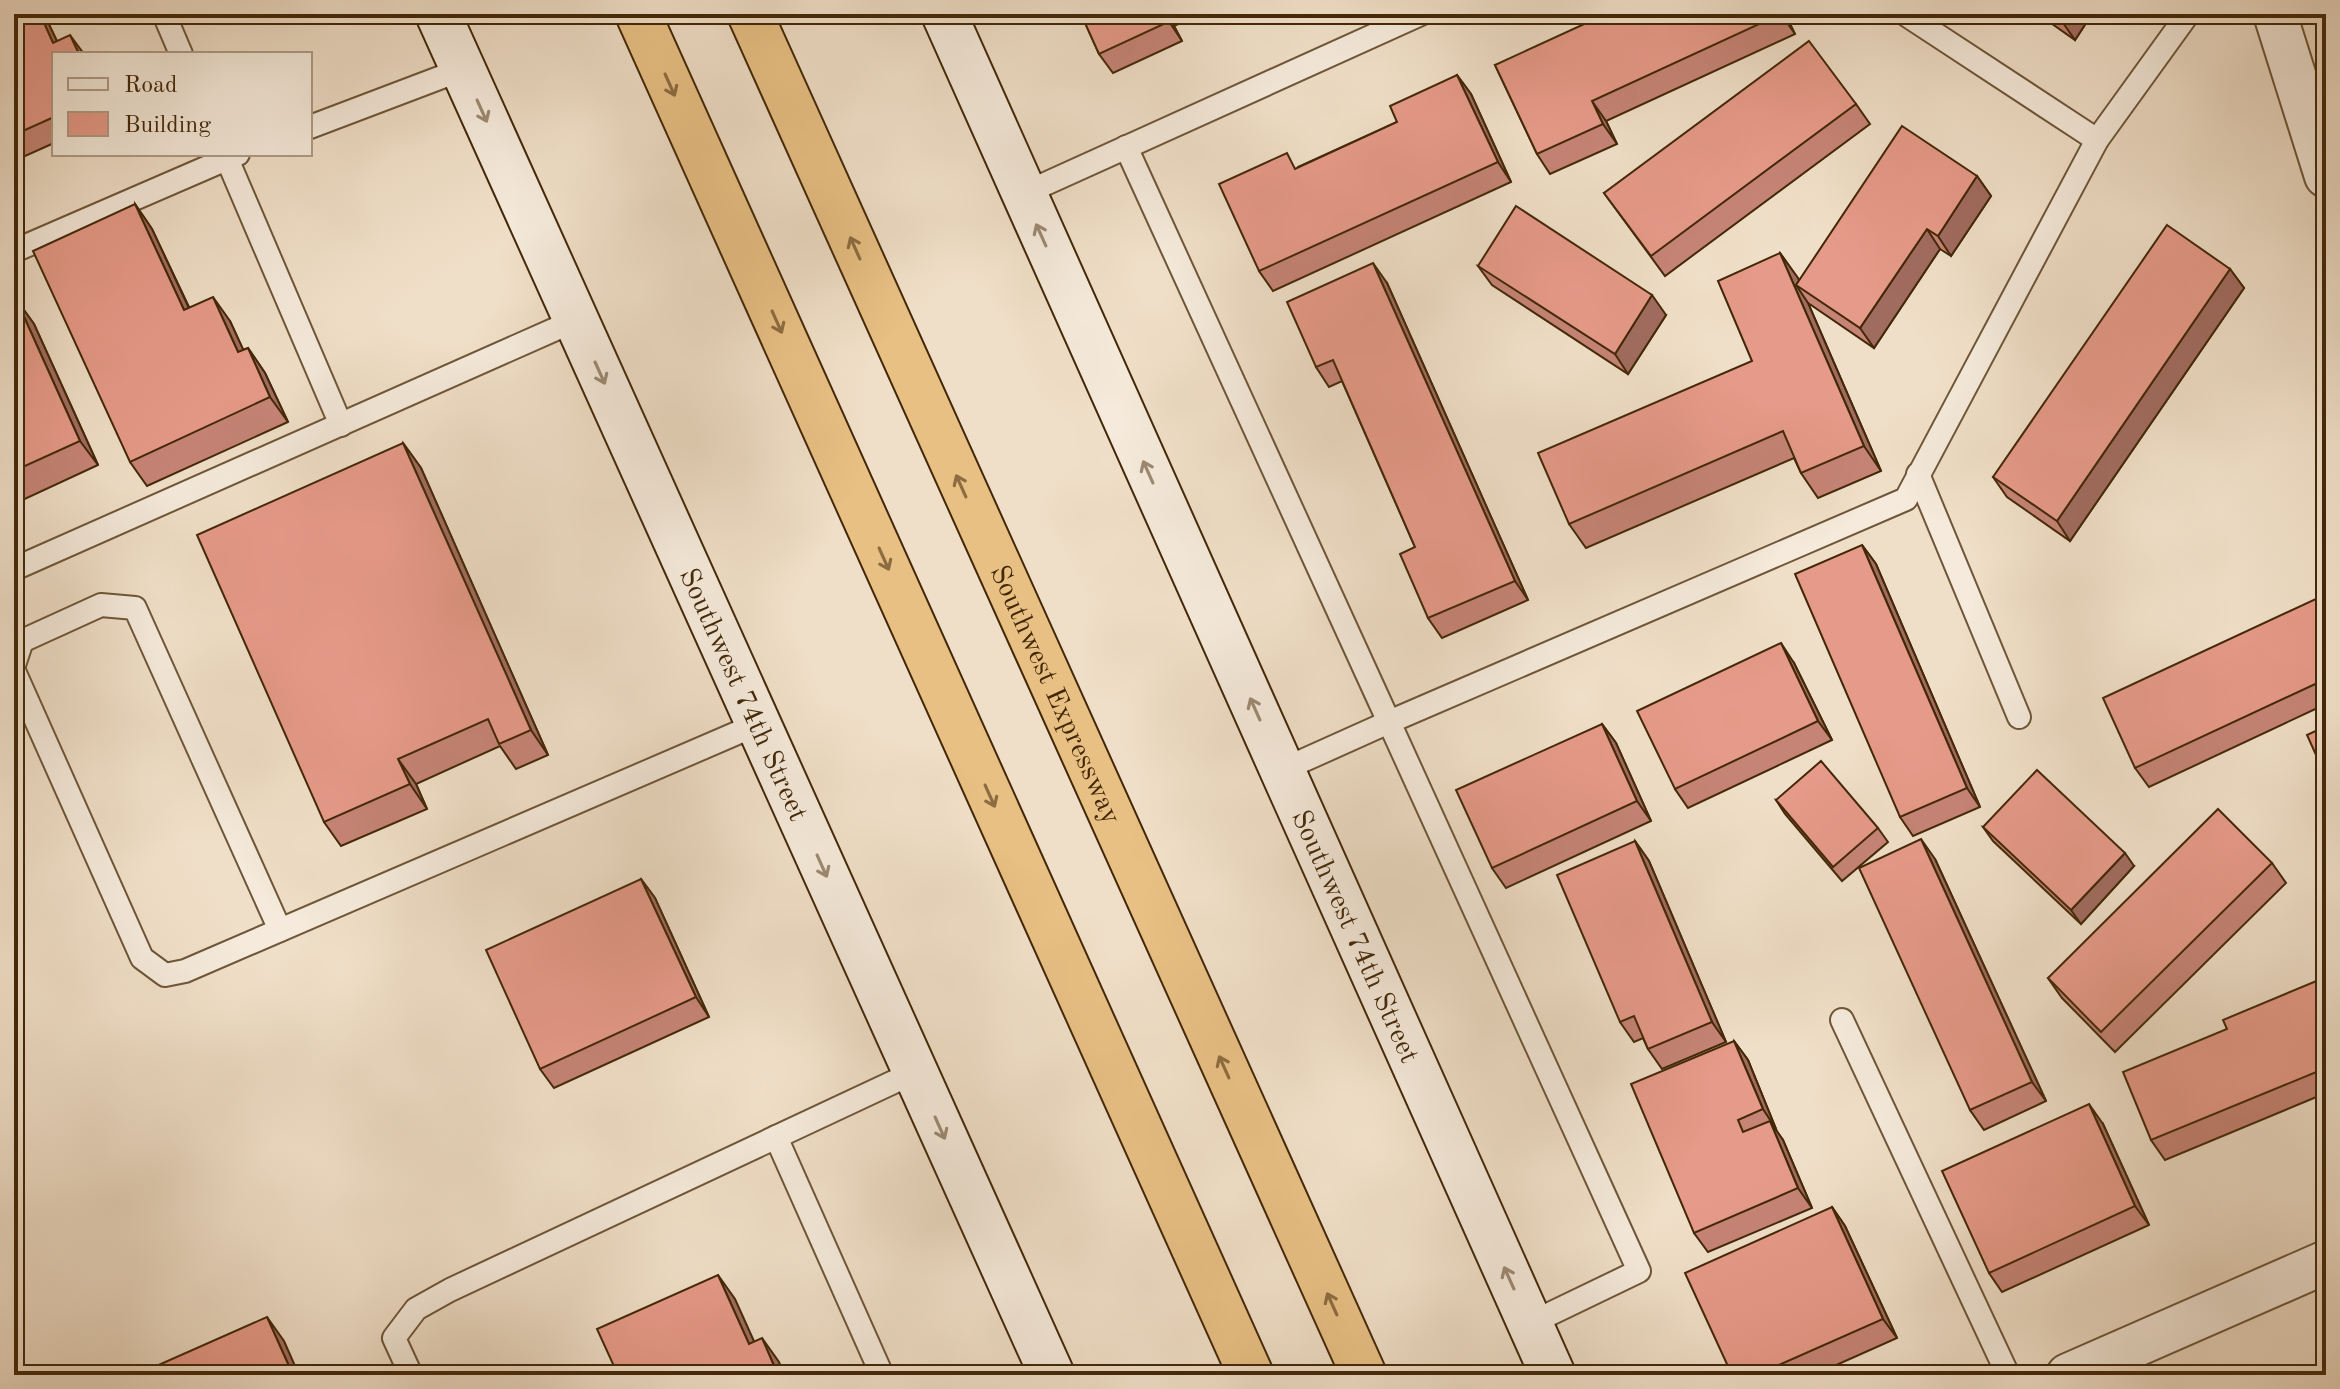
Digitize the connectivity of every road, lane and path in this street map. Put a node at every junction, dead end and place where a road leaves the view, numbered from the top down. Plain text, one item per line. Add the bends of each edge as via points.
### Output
1 (164, 14) edge
2 (438, 14) edge
3 (638, 14) edge
4 (750, 14) edge
5 (944, 14) edge
6 (1421, 14) edge
7 (1905, 14) edge
8 (2188, 14) edge
9 (2275, 14) edge
10 (180, 52) edge
11 (463, 69) junction
12 (312, 126) edge
13 (2097, 140) junction
14 (1126, 147) junction
15 (228, 156) edge
16 (230, 156) edge
17 (2326, 176) edge
18 (1023, 194) junction
19 (14, 251) edge
20 (576, 320) junction
21 (341, 425) junction
22 (1918, 474) junction
23 (14, 569) edge
24 (14, 665) edge
25 (14, 671) edge
26 (2019, 717) dead end
27 (1389, 722) junction
28 (758, 724) junction
29 (1282, 770) junction
30 (280, 930) junction
31 (1842, 1020) dead end
32 (915, 1072) junction
33 (776, 1137) junction
34 (2326, 1262) edge
35 (1529, 1324) junction
36 (411, 1375) edge
37 (882, 1375) edge
38 (1052, 1375) edge
39 (1251, 1375) edge
40 (1364, 1375) edge
41 (1553, 1375) edge
42 (2008, 1375) edge
43 (2068, 1375) edge

1 - 10 lane
2 - 11 main road, Southwest 74th Street
3 -> 39 highway
40 -> 4 highway, Southwest Expressway
5 - 18 main road, Southwest 74th Street
6 - 14 lane
7 - 13 lane
8 - 13 lane
9 - 17 street
11 - 12 lane
11 -> 20 main road, Southwest 74th Street
13 - 22 lane
14 - 18 lane
14 - 27 lane
15 - 19 lane
16 - 21 lane
29 -> 18 main road, Southwest 74th Street
20 - 21 lane
20 -> 28 main road, Southwest 74th Street
21 - 23 lane
22 - 26 lane
22 - 27 lane via 1906,499
24 - 30 lane via 22,641 101,605 135,608
25 - 30 lane via 142,958 165,975 185,971
27 - 29 lane
27 - 35 lane via 1639,1271
28 - 30 lane
28 -> 32 main road, Southwest 74th Street
35 -> 29 main road, Southwest 74th Street
31 - 42 lane
32 - 33 lane
32 -> 38 main road, Southwest 74th Street
33 - 36 lane via 416,1309 394,1338
33 - 37 lane
34 - 43 street
35 - 41 main road, Southwest 74th Street

